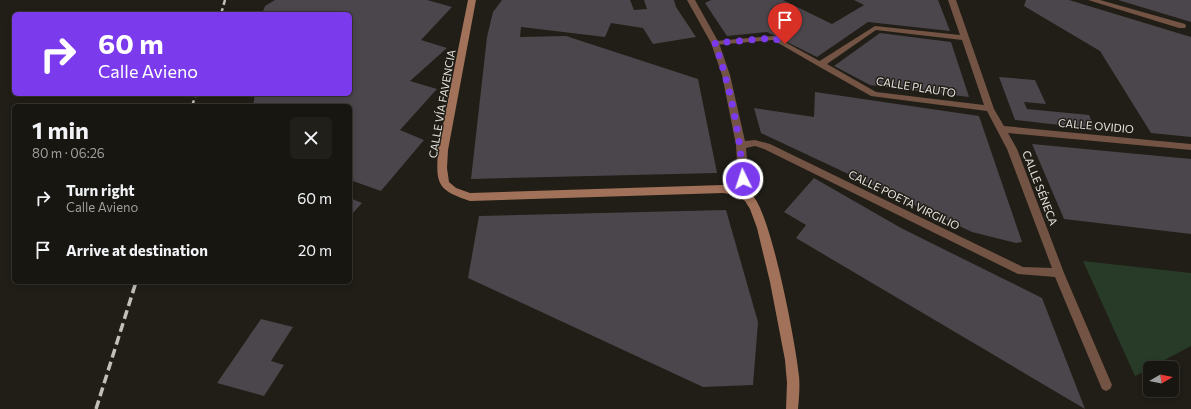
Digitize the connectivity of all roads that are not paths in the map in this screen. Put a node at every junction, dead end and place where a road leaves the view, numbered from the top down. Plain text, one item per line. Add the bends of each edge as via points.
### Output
1 (952, 0) edge
2 (1092, 0) edge
3 (472, 1) edge
4 (694, 1) edge
5 (1182, 26) dead end
6 (965, 38) junction
7 (715, 43) junction
8 (821, 64) junction
9 (990, 109) junction
10 (1000, 129) junction
11 (741, 145) junction
12 (1191, 147) edge
13 (741, 193) junction
14 (1059, 273) junction
15 (1106, 385) dead end
16 (792, 409) edge

1 - 6 street, CALLE SÉNECA
2 - 5 street
3 - 13 main road, CALLE VÍA FAVENCIA via 443,150 444,183 454,191 470,197 723,189
4 - 7 street
6 - 8 street via 874,28
6 - 9 street, CALLE SÉNECA
7 - 8 street, CALLE PLAUTO via 774,38
7 - 11 street via 726,75
8 - 9 street, CALLE PLAUTO via 874,94
9 - 10 street, CALLE SÉNECA
10 - 12 street, CALLE OVIDIO
10 - 14 street, CALLE SÉNECA via 1012,149
11 - 13 street
11 - 14 street, CALLE POETA VIRGILIO via 755,143 767,146 1022,271
13 - 16 main road via 752,203 762,230 778,296 793,377
14 - 15 street, CALLE SÉNECA

